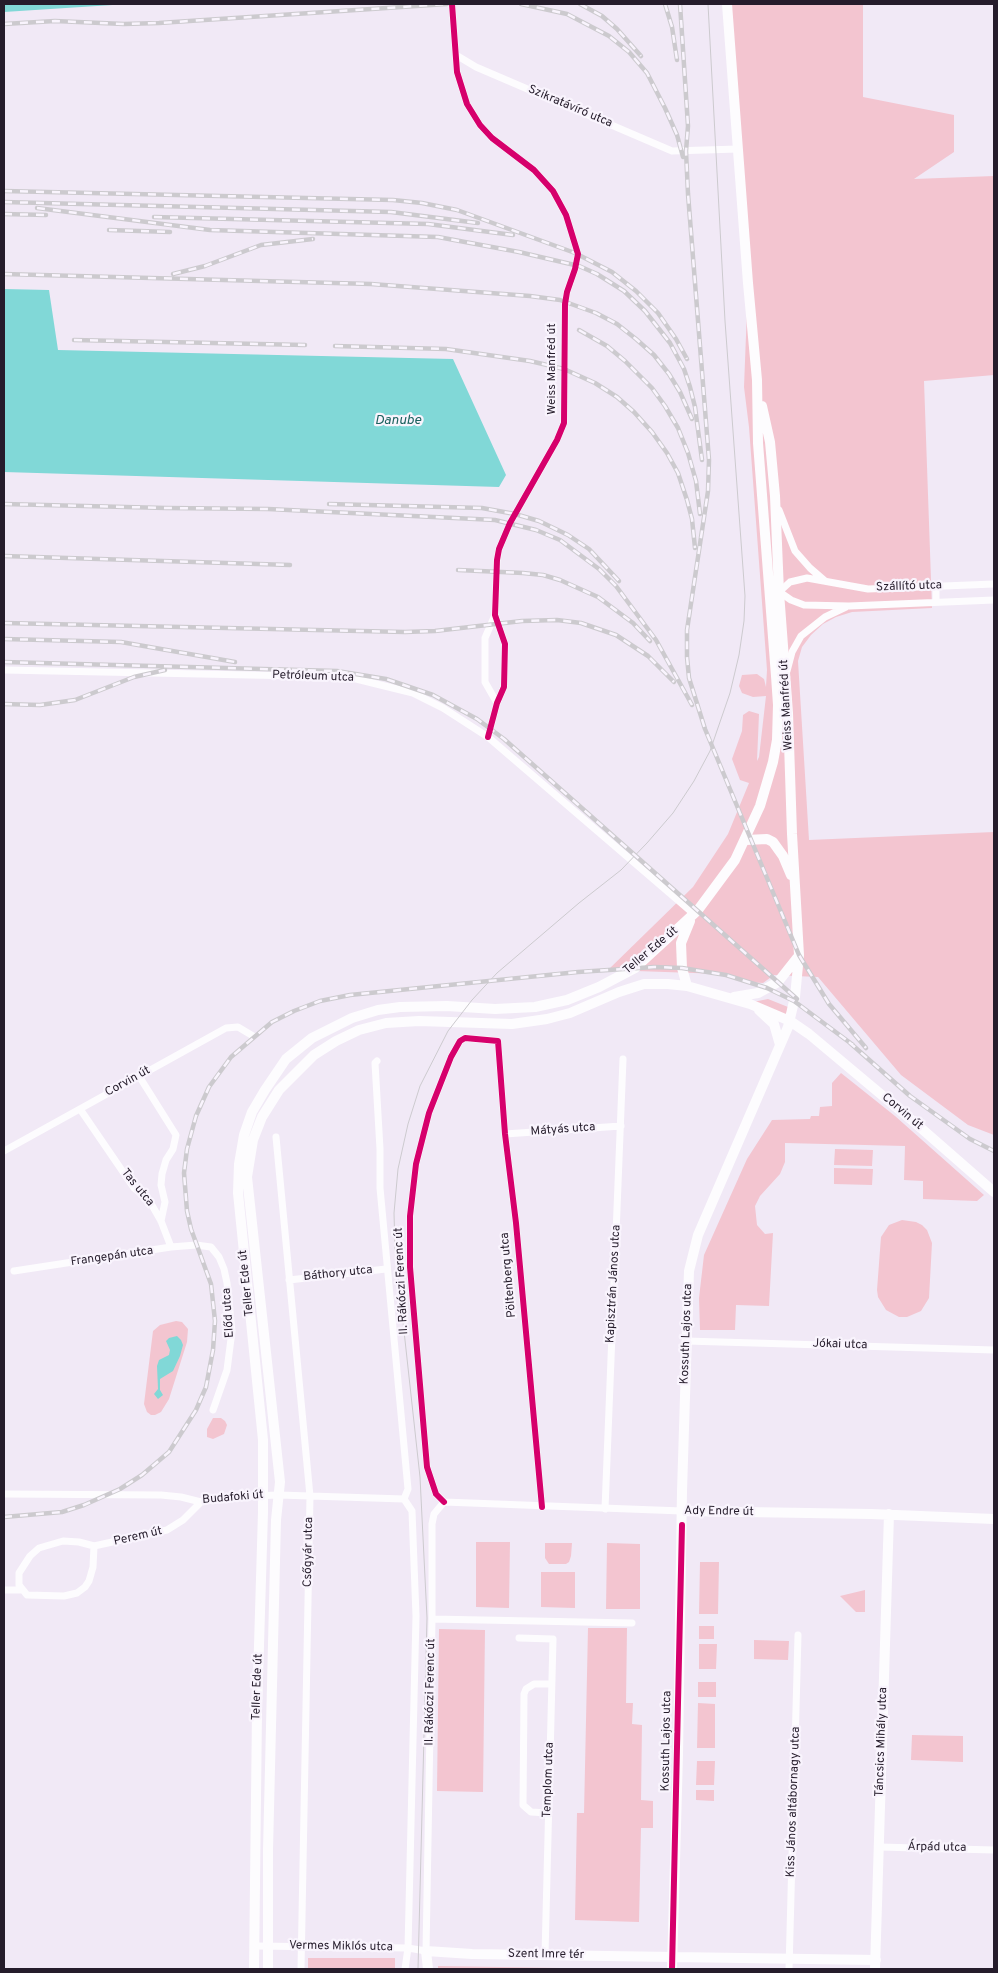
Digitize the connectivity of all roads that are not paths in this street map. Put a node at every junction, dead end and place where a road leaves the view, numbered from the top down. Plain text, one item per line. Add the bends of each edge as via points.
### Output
1 (452, 4) edge
2 (727, 4) edge
3 (456, 55) junction
4 (738, 149) junction
5 (757, 380) junction
6 (775, 496) junction
7 (767, 571) junction
8 (826, 581) junction
9 (994, 584) edge
10 (936, 587) junction
11 (779, 592) junction
12 (994, 600) edge
13 (936, 602) junction
14 (849, 606) junction
15 (770, 608) junction
16 (496, 615) junction
17 (4, 670) edge
18 (786, 674) junction
19 (497, 703) junction
20 (488, 738) junction
21 (746, 840) junction
22 (794, 882) junction
23 (694, 914) junction
24 (799, 955) junction
25 (687, 986) junction
26 (731, 998) junction
27 (794, 1001) junction
28 (750, 1004) junction
29 (790, 1021) junction
30 (809, 1034) junction
31 (253, 1036) dead end
32 (498, 1042) joint
33 (780, 1046) junction
34 (623, 1059) dead end
35 (377, 1062) dead end
36 (139, 1076) junction
37 (80, 1109) junction
38 (621, 1126) junction
39 (505, 1134) junction
40 (276, 1137) dead end
41 (4, 1151) edge
42 (994, 1192) edge
43 (161, 1221) junction
44 (170, 1247) junction
45 (211, 1247) joint
46 (386, 1269) junction
47 (14, 1271) dead end
48 (289, 1280) junction
49 (686, 1341) junction
50 (994, 1350) edge
51 (213, 1410) dead end
52 (4, 1494) edge
53 (263, 1495) junction
54 (279, 1495) junction
55 (310, 1496) junction
56 (404, 1499) junction
57 (201, 1502) junction
58 (444, 1502) junction
59 (542, 1507) junction
60 (605, 1509) junction
61 (682, 1511) junction
62 (889, 1514) junction
63 (994, 1520) edge
64 (94, 1546) junction
65 (4, 1590) edge
66 (22, 1590) junction
67 (432, 1619) junction
68 (632, 1623) dead end
69 (798, 1635) dead end
70 (519, 1638) dead end
71 (552, 1684) junction
72 (548, 1813) junction
73 (879, 1847) junction
74 (994, 1850) edge
75 (255, 1946) junction
76 (268, 1946) junction
77 (301, 1946) junction
78 (408, 1948) junction
79 (426, 1951) junction
80 (545, 1955) junction
81 (672, 1957) junction
82 (790, 1964) edge
83 (876, 1964) edge
84 (254, 1969) edge
85 (268, 1969) edge
86 (301, 1969) edge
87 (405, 1969) edge
88 (428, 1969) edge
89 (672, 1969) edge

1 - 3 street
2 - 4 main road, Weiss Manfréd út
3 - 4 street, Szikratávíró utca via 476,67 672,150
3 - 16 street, Weiss Manfréd út via 459,80 475,118 492,138 534,170 553,191 566,215 578,252 565,304 564,423 502,543 497,560
4 - 5 main road, Weiss Manfréd út
5 - 6 main road, Weiss Manfréd út via 770,442
5 - 7 main road, Weiss Manfréd út
6 - 8 street, Szállító utca via 795,551
6 - 11 main road, Weiss Manfréd út
7 - 11 street
7 - 15 main road, Weiss Manfréd út
8 - 10 street, Szállító utca via 868,589
8 - 11 street, Szállító utca via 798,580 790,582
9 - 10 street, Szállító utca
10 - 13 street
11 - 14 street, Szállító utca via 804,606
11 - 15 street
11 - 18 main road, Weiss Manfréd út
12 - 13 street, Szállító utca
13 - 14 street, Szállító utca
14 - 18 street, Szállító utca via 825,617 801,636
15 - 21 main road, Weiss Manfréd út via 778,706 776,740 766,791
16 - 19 street, Weiss Manfréd út via 505,644 504,687
16 - 19 street, Weiss Manfréd út via 485,638 485,682
17 - 20 street, Petróleum utca via 348,677 413,693 443,708
18 - 22 main road, Weiss Manfréd út
19 - 20 street, Weiss Manfréd út
20 - 23 street, Petróleum utca
21 - 22 main road, Weiss Manfréd út via 773,842
21 - 23 main road, Weiss Manfréd út
22 - 24 main road, Weiss Manfréd út
23 - 25 main road via 681,943
23 - 53 main road, Teller Ede út via 635,968 567,1000 503,1009 419,1006 378,1010 352,1018 312,1038 286,1059 252,1112 238,1164 238,1194 263,1440
24 - 26 main road via 778,982 758,993
24 - 27 main road, Weiss Manfréd út
25 - 26 main road
25 - 54 main road, Teller Ede út via 644,984 570,1013 521,1023 386,1022 336,1041 314,1055 279,1090 262,1117 249,1159 248,1192 279,1462
26 - 28 main road
27 - 29 main road, Kossuth Lajos utca
27 - 30 main road via 799,1019
28 - 29 main road, Corvin út
28 - 33 main road via 774,1024
29 - 30 main road, Corvin út
29 - 33 main road, Kossuth Lajos utca
30 - 33 main road via 791,1036
30 - 42 main road, Corvin út
31 - 36 street, Corvin út via 238,1027 226,1028
32 - 39 street, Pöltenberg utca
32 - 58 street, II. Rákóczi Ferenc út via 465,1038 460,1041 429,1113 412,1188 410,1268 427,1467 436,1494
33 - 49 main road, Kossuth Lajos utca via 692,1252
34 - 38 street, Kapisztrán János utca
35 - 46 street, II. Rákóczi Ferenc út
36 - 37 street, Corvin út
36 - 43 street via 176,1135 162,1174 165,1202
37 - 41 street, Corvin út
37 - 43 street, Tas utca via 134,1188 149,1200
38 - 39 street, Mátyás utca
38 - 60 street, Kapisztrán János utca
39 - 59 street, Pöltenberg utca
40 - 48 street, Csőgyár utca
43 - 44 street, Tas utca
44 - 45 street, Frangepán utca
44 - 47 street, Frangepán utca
45 - 51 street, Előd utca via 224,1269 232,1331 227,1370
46 - 48 street, Báthory utca
46 - 56 street, II. Rákóczi Ferenc út via 408,1489
48 - 55 street, Csőgyár utca
49 - 50 street, Jókai utca
49 - 61 main road, Kossuth Lajos utca
52 - 57 street, Budafoki út via 161,1495
53 - 54 street, Budafoki út
53 - 57 street, Budafoki út via 223,1496
53 - 75 main road, Teller Ede út
54 - 55 street, Budafoki út
54 - 76 main road, Teller Ede út
55 - 56 street, Budafoki út
55 - 77 street, Csőgyár utca
56 - 78 street, II. Rákóczi Ferenc út via 412,1511 416,1616
57 - 64 street, Perem út via 167,1530
58 - 59 street, Ady Endre út
58 - 67 street, II. Rákóczi Ferenc út via 434,1514 432,1524
59 - 60 street, Ady Endre út
60 - 61 street, Ady Endre út
61 - 62 main road, Ady Endre út
61 - 81 main road, Kossuth Lajos utca
62 - 63 main road, Ady Endre út
62 - 73 main road, Táncsics Mihály utca
64 - 66 street, Perem út via 63,1541 39,1548 19,1573
64 - 66 street via 89,1581 77,1592 48,1596 27,1594
65 - 66 street
67 - 68 street
67 - 79 street, II. Rákóczi Ferenc út
69 - 82 street, Kiss János altábornagy utca
70 - 71 street, Templom utca via 553,1639
71 - 72 street, Templom utca
71 - 72 street via 534,1684 524,1694 523,1805 531,1812
72 - 80 street, Templom utca
73 - 74 street, Árpád utca
73 - 83 main road, Táncsics Mihály utca
75 - 76 street, Vermes Miklós utca
75 - 84 main road, Teller Ede út
76 - 77 street, Vermes Miklós utca
76 - 85 main road, Teller Ede út
77 - 78 street, Vermes Miklós utca
77 - 86 street, Csőgyár utca
78 - 79 street, Vermes Miklós utca
78 - 87 street
79 - 80 main road, Szent Imre tér
79 - 88 main road
80 - 81 main road, Szent Imre tér
81 - 82 main road
81 - 89 main road
82 - 83 main road

